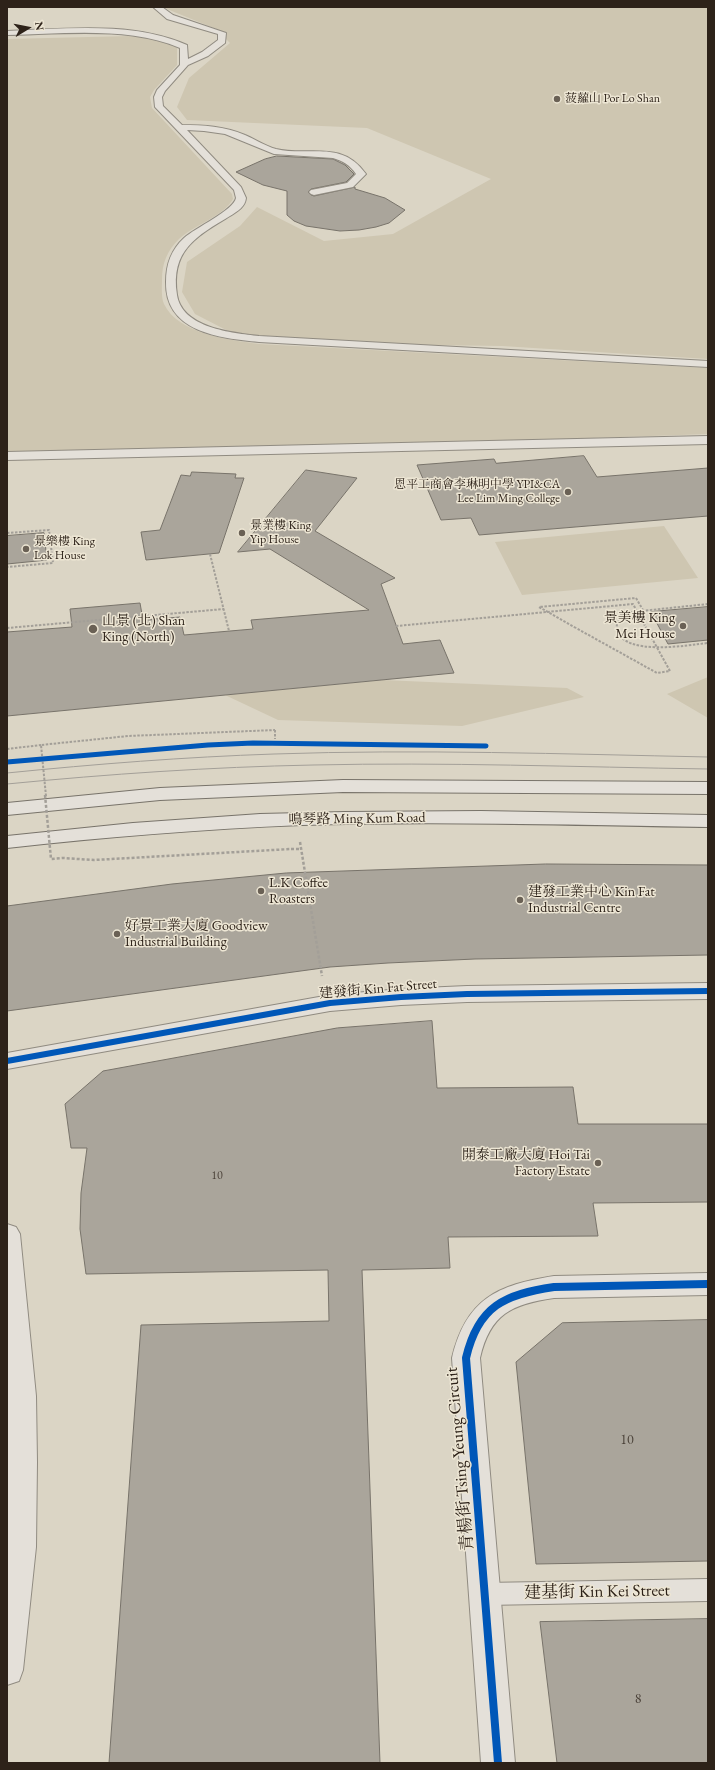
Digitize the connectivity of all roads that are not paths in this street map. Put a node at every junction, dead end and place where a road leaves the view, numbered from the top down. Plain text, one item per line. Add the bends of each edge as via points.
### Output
1 (157, 7) edge
2 (7, 33) edge
3 (185, 63) junction
4 (180, 128) junction
5 (242, 137) junction
6 (291, 144) dead end
7 (314, 192) dead end
8 (708, 364) edge
9 (708, 440) edge
10 (7, 456) edge
11 (708, 788) edge
12 (7, 809) edge
13 (708, 821) edge
14 (7, 842) edge
15 (708, 991) edge
16 (7, 1061) edge
17 (7, 1234) edge
18 (708, 1284) edge
19 (708, 1590) edge
20 (485, 1594) junction
21 (7, 1670) edge
22 (498, 1763) edge

1 - 3 lane via 170,17 222,33 222,41 214,48
2 - 3 lane via 72,32 148,36 176,42 184,47
3 - 4 lane via 161,90 158,97 159,107
4 - 5 lane via 208,128
4 - 8 lane via 238,189 242,198 237,207 187,240 175,257 171,270 174,303 183,315 199,326 228,335 270,340
5 - 6 lane
5 - 7 lane via 274,151 326,154 350,161 357,166 361,174 357,184
9 - 10 lane
11 - 12 street via 343,786 160,794
13 - 14 street, 鳴琴路 Ming Kum Road via 337,818 161,827
15 - 16 street, 建發街 Kin Fat Street via 467,994 330,1003
17 - 21 street via 21,1396 22,1462 20,1547
18 - 20 street, 青楊街 Tsing Yeung Circuit via 534,1289 499,1303 485,1314 475,1327 468,1342 466,1358
19 - 20 lane, 建基街 Kin Kei Street
20 - 22 street, 青楊街 Tsing Yeung Circuit

